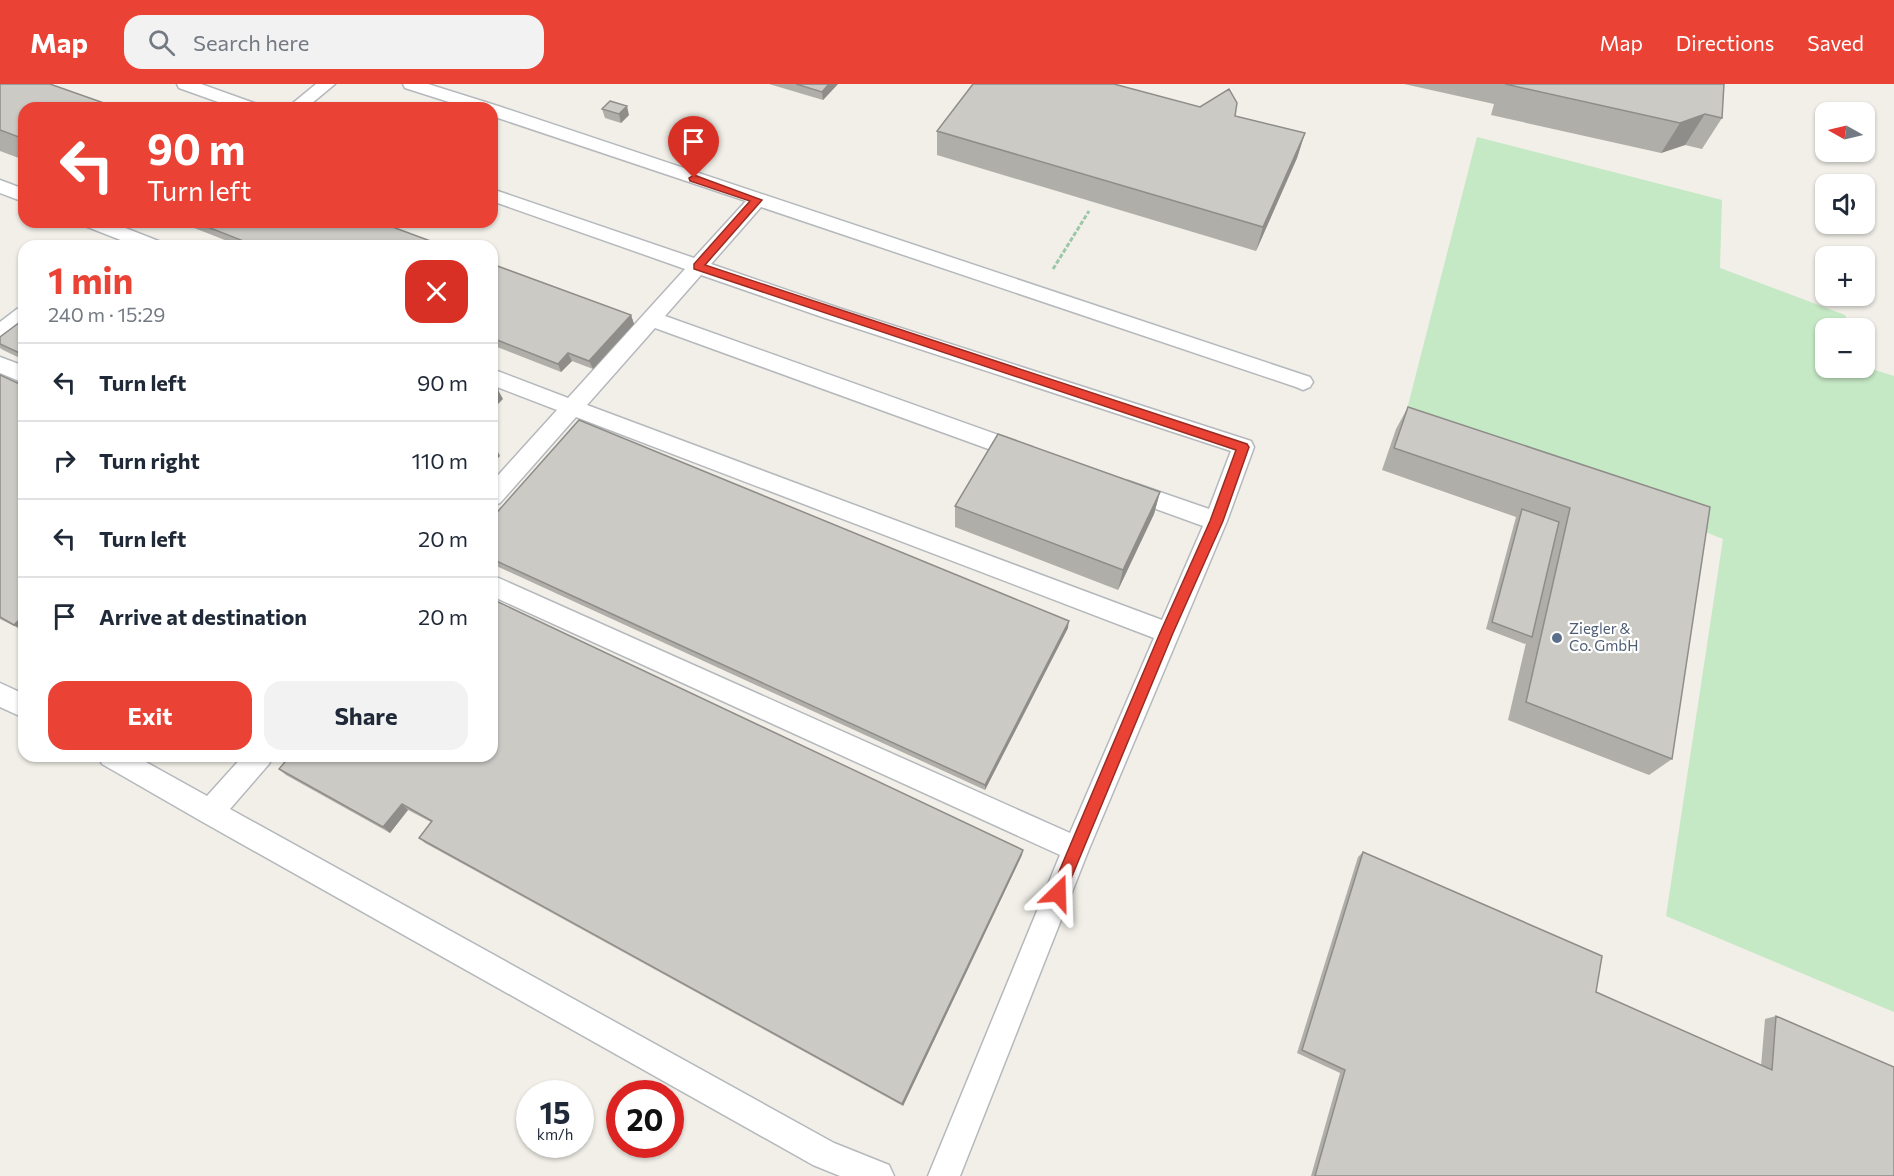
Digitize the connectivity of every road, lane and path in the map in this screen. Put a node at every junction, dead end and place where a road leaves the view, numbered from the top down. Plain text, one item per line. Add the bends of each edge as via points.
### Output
1 (185, 84) edge
2 (327, 84) edge
3 (411, 84) edge
4 (234, 102) edge
5 (303, 102) edge
6 (466, 102) edge
7 (498, 112) edge
8 (0, 186) edge
9 (18, 194) edge
10 (498, 197) edge
11 (757, 200) junction
12 (1089, 211) dead end
13 (100, 228) edge
14 (133, 228) edge
15 (117, 240) edge
16 (698, 266) junction
17 (1038, 294) junction
18 (18, 319) edge
19 (651, 319) junction
20 (0, 333) edge
21 (0, 364) edge
22 (18, 372) edge
23 (498, 379) edge
24 (1303, 382) dead end
25 (572, 408) junction
26 (1039, 458) edge
27 (1106, 482) edge
28 (498, 489) edge
29 (1216, 521) junction
30 (498, 588) edge
31 (1167, 633) junction
32 (0, 694) edge
33 (18, 704) edge
34 (122, 762) edge
35 (255, 762) edge
36 (210, 812) junction
37 (1076, 849) junction
38 (878, 1176) edge
39 (944, 1176) edge

1 - 4 lane
2 - 5 lane
3 - 6 lane
7 - 11 lane
8 - 9 lane
10 - 16 lane
11 - 16 lane
11 - 17 lane
12 - 17 path
13 - 15 lane
14 - 15 lane
16 - 19 lane
16 - 29 lane via 1243,447
17 - 24 lane
18 - 20 lane
19 - 25 lane
19 - 26 lane
21 - 22 lane
23 - 25 lane
25 - 28 lane
25 - 31 lane
27 - 29 lane
29 - 31 lane
30 - 37 lane
31 - 37 lane
32 - 33 lane
34 - 36 lane
35 - 36 lane
36 - 38 lane via 824,1154
37 - 39 lane

